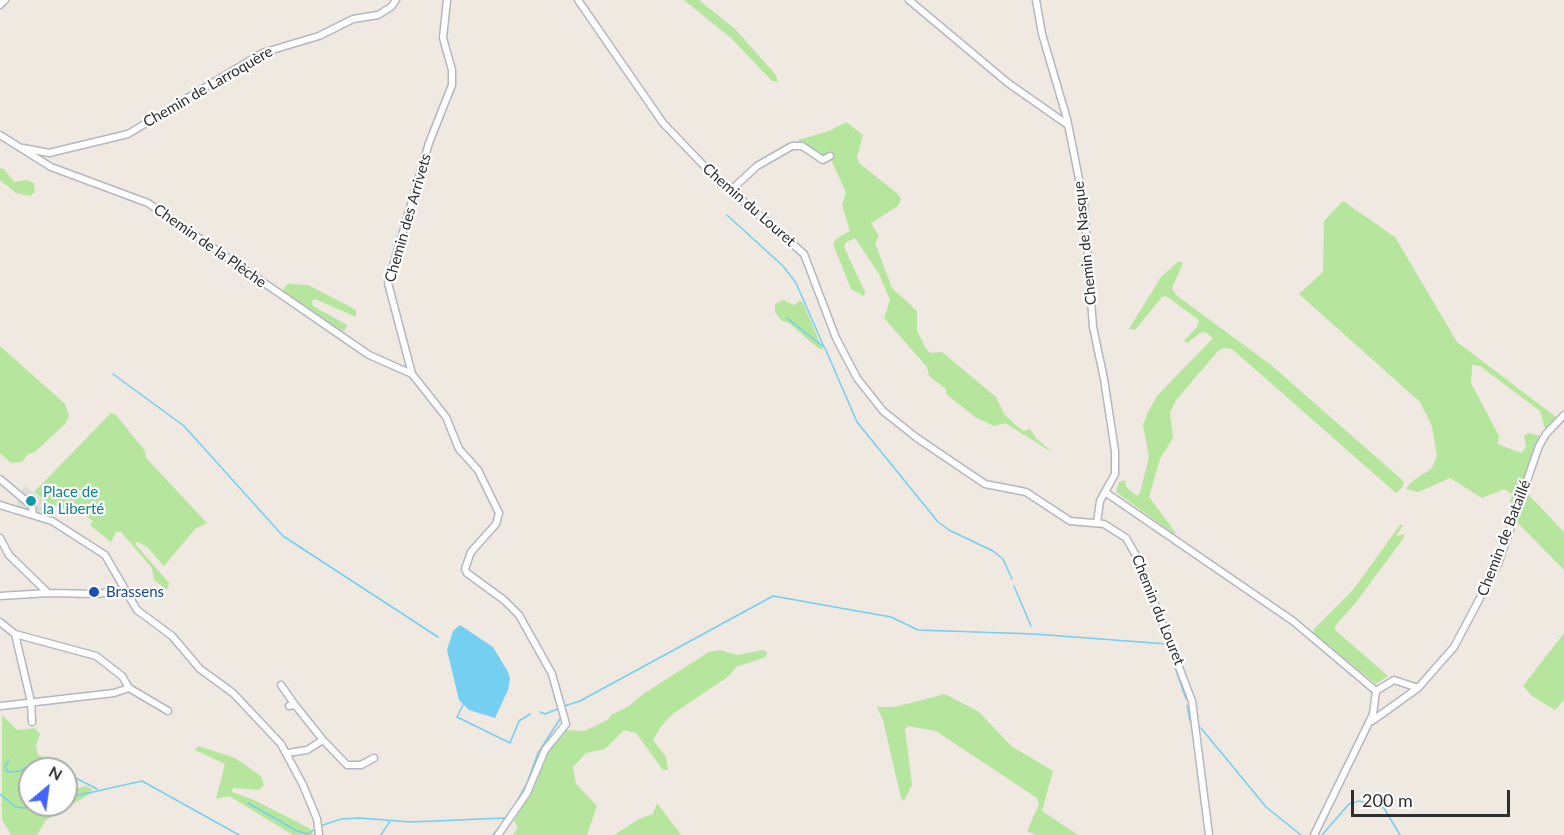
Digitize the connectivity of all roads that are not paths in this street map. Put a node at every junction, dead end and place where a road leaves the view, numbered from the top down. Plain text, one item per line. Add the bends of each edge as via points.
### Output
1 (5, 0) edge
2 (396, 0) edge
3 (447, 0) edge
4 (578, 0) edge
5 (909, 0) edge
6 (1036, 0) edge
7 (0, 5) edge
8 (1068, 124) junction
9 (0, 135) edge
10 (14, 145) junction
11 (830, 156) dead end
12 (731, 190) junction
13 (412, 374) junction
14 (1564, 415) edge
15 (1, 482) edge
16 (1105, 492) junction
17 (0, 505) edge
18 (33, 515) junction
19 (1097, 523) junction
20 (0, 538) edge
21 (124, 590) junction
22 (48, 593) junction
23 (0, 596) edge
24 (0, 622) edge
25 (15, 634) junction
26 (281, 686) dead end
27 (129, 688) junction
28 (1418, 688) junction
29 (1376, 691) junction
30 (31, 702) junction
31 (1, 706) edge
32 (168, 711) dead end
33 (32, 722) dead end
34 (1369, 723) junction
35 (322, 740) junction
36 (288, 753) junction
37 (374, 758) dead end
38 (319, 835) edge
39 (498, 835) edge
40 (1209, 835) edge
41 (1314, 835) edge

1 - 7 street
2 - 10 street, Chemin de Larroquère via 378,15 353,19 319,36 262,53 128,134 49,153
3 - 13 street, Chemin des Arrivets via 443,38 452,85 429,143 388,283
4 - 12 street, Chemin du Louret via 663,123
5 - 8 street via 1008,83
6 - 8 street, Chemin de Nasque
8 - 16 street, Chemin de Nasque via 1084,204 1093,327 1115,450 1115,474
9 - 10 street, Chemin de la Plèche
10 - 13 street, Chemin de la Plèche via 64,173 148,203 369,355
11 - 12 street via 823,160 802,146 792,146 757,166
12 - 19 street, Chemin du Louret via 804,254 827,320 846,358 857,378 894,422 985,484 1026,492 1070,521
13 - 39 street, Chemin des Arrivets via 446,417 459,449 478,470 499,513 496,524 471,552 465,569 519,615 552,674 566,724 544,750 527,793
14 - 28 street, Chemin de Bataillé via 1539,446 1498,564 1475,611 1454,647
15 - 18 street via 32,506
16 - 19 street, Chemin de Nasque
16 - 29 street via 1293,621
17 - 18 street
18 - 21 street via 61,525 98,549 111,562
19 - 40 street, Chemin du Louret via 1119,532 1132,547 1187,682 1195,711
20 - 22 street via 9,555
21 - 22 street
21 - 36 street via 137,610 172,636 200,669 244,703
22 - 23 street
24 - 25 street
25 - 27 street via 96,656 122,676
25 - 30 street
26 - 35 street via 292,706
27 - 30 street
27 - 32 street
28 - 29 street via 1394,680
28 - 34 street, Chemin de Bataillé
29 - 34 street, Chemin de Bataillé
30 - 31 street
30 - 33 street
34 - 41 street, Chemin de Bataillé
35 - 36 street via 307,750
35 - 37 street via 347,765 361,765
36 - 38 street via 317,819

